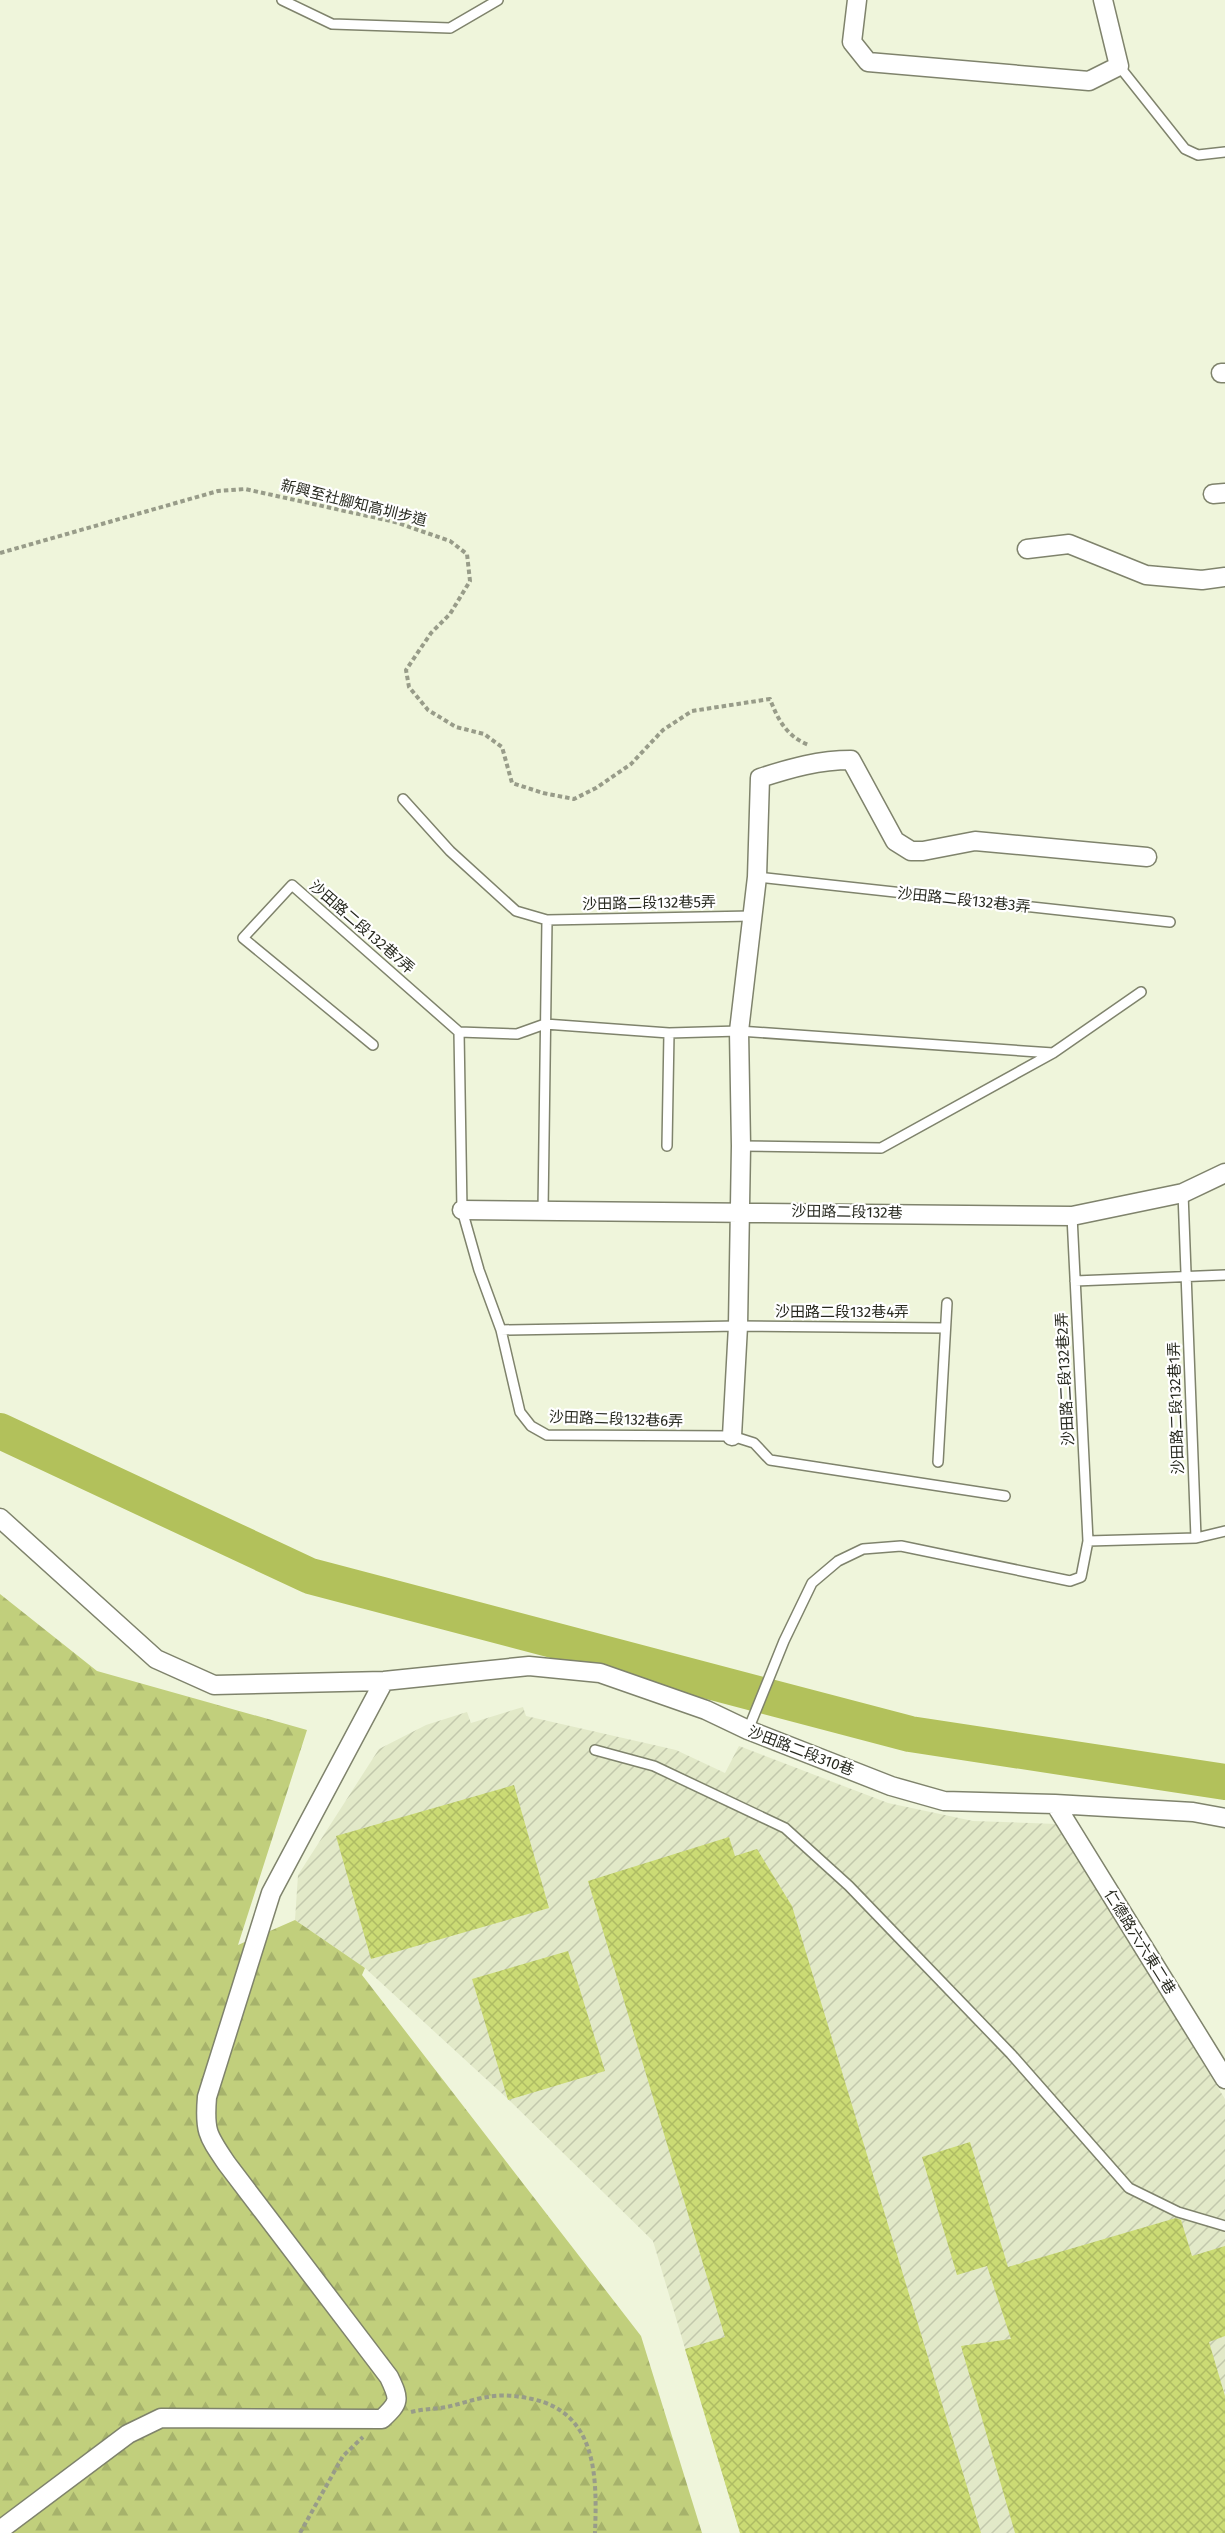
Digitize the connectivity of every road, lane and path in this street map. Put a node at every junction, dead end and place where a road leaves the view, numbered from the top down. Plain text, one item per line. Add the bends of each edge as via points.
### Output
1 (282, 0) edge
2 (498, 0) edge
3 (857, 0) edge
4 (1103, 0) edge
5 (1119, 66) junction
6 (1225, 152) edge
7 (1027, 549) dead end
8 (0, 553) edge
9 (1225, 577) edge
10 (810, 746) dead end
11 (403, 799) dead end
12 (1147, 856) dead end
13 (757, 877) junction
14 (752, 916) junction
15 (547, 920) junction
16 (1170, 922) dead end
17 (1141, 992) dead end
18 (545, 1024) junction
19 (739, 1031) junction
20 (459, 1032) junction
21 (669, 1033) junction
22 (374, 1045) dead end
23 (1053, 1053) junction
24 (667, 1146) dead end
25 (741, 1146) junction
26 (1225, 1173) edge
27 (1183, 1193) junction
28 (462, 1210) junction
29 (543, 1211) junction
30 (738, 1211) junction
31 (1072, 1216) junction
32 (1225, 1275) edge
33 (1186, 1277) junction
34 (1075, 1281) junction
35 (948, 1303) dead end
36 (738, 1326) junction
37 (945, 1328) junction
38 (501, 1330) junction
39 (732, 1436) junction
40 (938, 1462) dead end
41 (1005, 1496) dead end
42 (0, 1518) edge
43 (1225, 1531) edge
44 (1196, 1538) junction
45 (1088, 1541) junction
46 (384, 1681) junction
47 (748, 1730) junction
48 (595, 1750) dead end
49 (1055, 1804) junction
50 (1225, 1818) edge
51 (1225, 2079) edge
52 (1225, 2226) edge
53 (382, 2419) junction
54 (0, 2530) edge
55 (300, 2533) edge
56 (596, 2533) edge

1 - 2 lane via 332,24 450,28
3 - 5 street via 852,42 868,62 1089,81
4 - 5 street
5 - 6 lane via 1185,149 1198,154
7 - 9 street via 1069,544 1146,575 1202,580
8 - 10 path, 新興至社腳知高圳步道 via 218,491 245,489 395,522 450,541 467,554 470,581 450,614 431,633 406,670 409,687 428,710 456,728 484,734 502,747 512,783 574,799 631,764 663,730 692,711 770,699 779,722
11 - 15 lane, 沙田路二段132巷5弄 via 450,851 516,911
12 - 13 street via 975,841 911,851 895,841 851,760 829,760 760,778
13 - 14 street
13 - 16 lane, 沙田路二段132巷3弄
14 - 15 lane, 沙田路二段132巷5弄
14 - 19 street
15 - 18 lane
17 - 23 lane
18 - 20 lane via 517,1034
18 - 21 lane
18 - 29 lane
19 - 21 lane
19 - 23 lane
19 - 25 street
20 - 22 lane, 沙田路二段132巷7弄 via 292,885 243,938
20 - 28 lane
21 - 24 lane
23 - 25 lane via 881,1148
25 - 30 street
26 - 27 street, 沙田路二段132巷
27 - 31 street, 沙田路二段132巷
27 - 33 lane, 沙田路二段132巷1弄
28 - 29 street, 沙田路二段132巷
28 - 38 lane, 沙田路二段132巷6弄
29 - 30 street, 沙田路二段132巷
30 - 31 street, 沙田路二段132巷
30 - 36 street
31 - 34 lane, 沙田路二段132巷2弄
32 - 33 lane
33 - 34 lane
33 - 44 lane, 沙田路二段132巷1弄
34 - 45 lane, 沙田路二段132巷2弄
35 - 37 lane
36 - 37 lane, 沙田路二段132巷4弄
36 - 38 lane
36 - 39 street
37 - 40 lane
38 - 39 lane, 沙田路二段132巷6弄 via 520,1412 531,1426 548,1435
39 - 41 lane via 754,1443 770,1460
42 - 46 street, 沙田路二段310巷 via 156,1659 214,1685
43 - 44 lane
44 - 45 lane
45 - 47 lane, 沙田路二段132巷2弄 via 1081,1577 1070,1581 901,1546 863,1549 838,1561 812,1583
46 - 47 street, 沙田路二段310巷 via 529,1666 600,1673 706,1710
46 - 53 street via 271,1893 207,2097 205,2121 208,2136 226,2164 389,2377 398,2395 396,2406
47 - 49 street, 沙田路二段310巷 via 891,1786 944,1801
48 - 52 lane via 654,1766 785,1828 849,1886 1011,2054 1129,2188 1178,2212
49 - 50 street, 沙田路二段310巷 via 1193,1812
49 - 51 street, 仁德路六六東二巷
53 - 54 street via 161,2418 129,2434
53 - 55 path via 343,2456
53 - 56 path via 489,2397 517,2396 550,2403 576,2421 589,2451 596,2488

